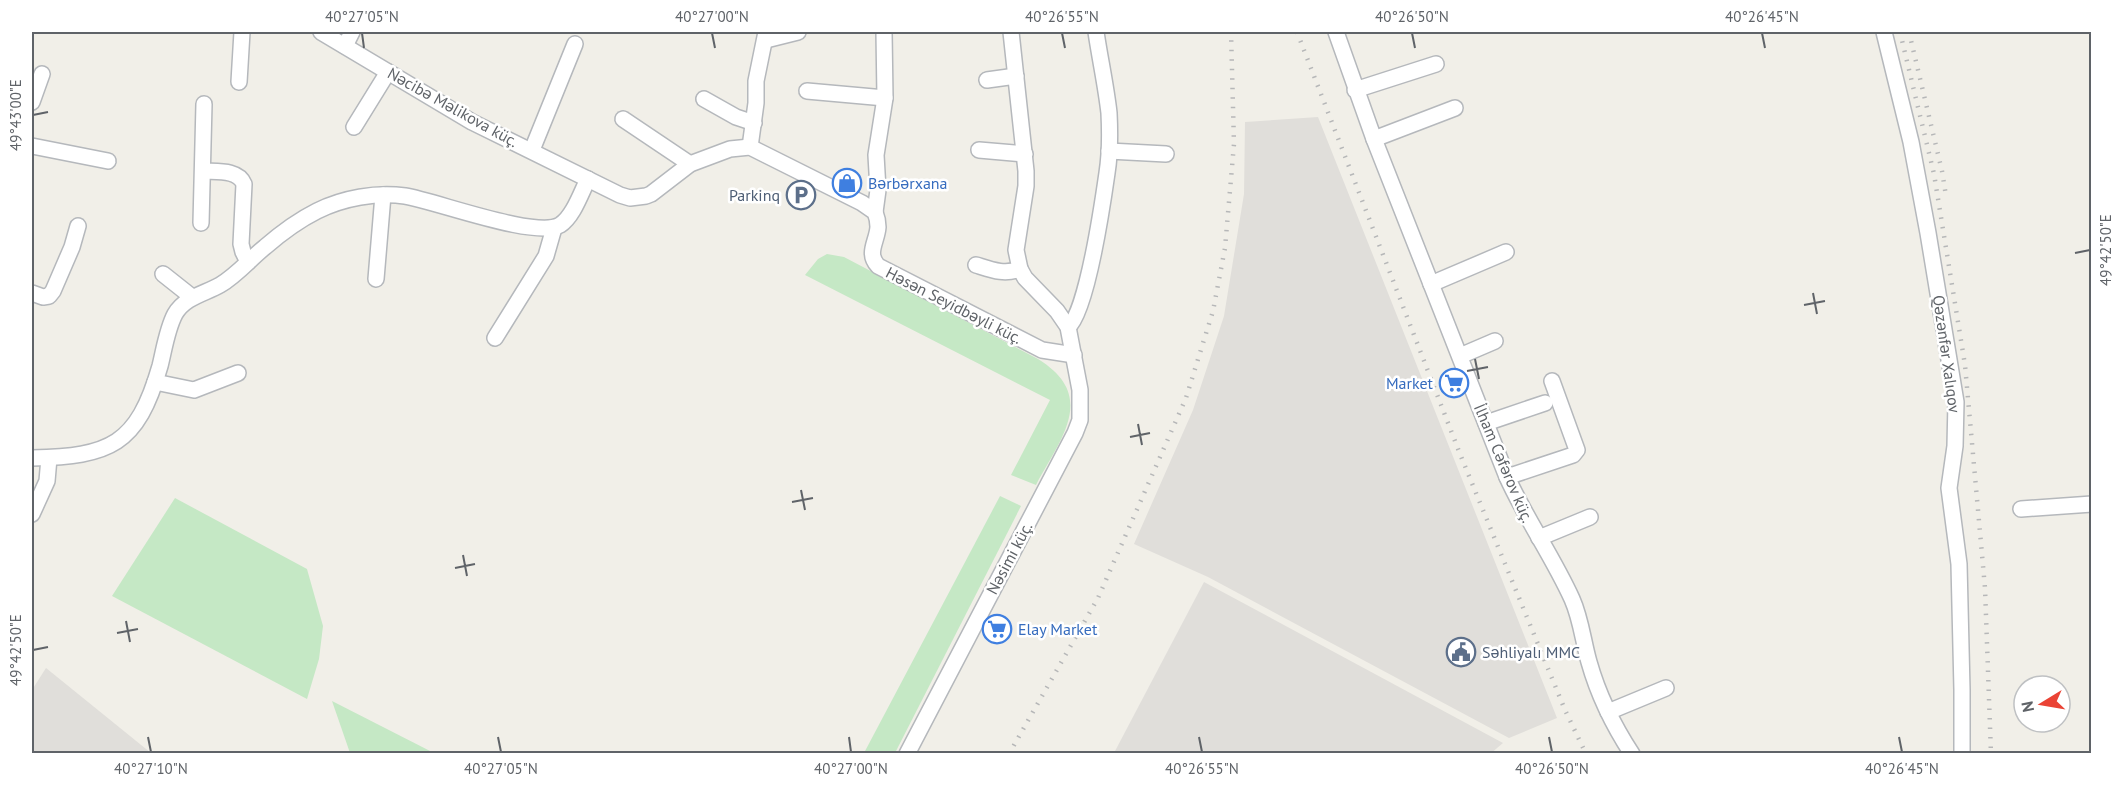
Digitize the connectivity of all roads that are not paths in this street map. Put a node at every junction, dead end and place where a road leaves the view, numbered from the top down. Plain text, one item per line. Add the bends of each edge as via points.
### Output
1 (242, 32) edge
2 (321, 32) edge
3 (798, 32) edge
4 (884, 32) edge
5 (1011, 32) edge
6 (1096, 32) edge
7 (1336, 32) edge
8 (1884, 32) edge
9 (766, 36) edge
10 (348, 39) edge
11 (575, 44) dead end
12 (1436, 64) dead end
13 (388, 72) junction
14 (42, 74) dead end
15 (1016, 76) junction
16 (987, 80) dead end
17 (239, 82) dead end
18 (1355, 90) junction
19 (807, 91) dead end
20 (885, 98) junction
21 (704, 99) dead end
22 (32, 102) edge
23 (204, 104) dead end
24 (1455, 108) dead end
25 (623, 119) dead end
26 (754, 123) junction
27 (354, 127) dead end
28 (1374, 139) junction
29 (32, 146) edge
30 (750, 147) junction
31 (532, 150) junction
32 (979, 150) dead end
33 (1109, 151) junction
34 (1025, 154) junction
35 (1166, 154) dead end
36 (108, 161) dead end
37 (690, 164) junction
38 (202, 171) junction
39 (588, 179) junction
40 (383, 195) junction
41 (875, 212) junction
42 (201, 223) dead end
43 (78, 226) dead end
44 (554, 228) junction
45 (1506, 252) dead end
46 (248, 262) junction
47 (976, 265) dead end
48 (1020, 269) junction
49 (163, 274) dead end
50 (376, 279) dead end
51 (1431, 284) junction
52 (32, 293) edge
53 (192, 297) junction
54 (1068, 327) junction
55 (495, 338) dead end
56 (1495, 341) dead end
57 (1074, 355) junction
58 (1460, 356) junction
59 (238, 373) dead end
60 (1552, 381) dead end
61 (155, 382) junction
62 (1545, 403) dead end
63 (1486, 423) junction
64 (49, 458) junction
65 (32, 459) edge
66 (1507, 477) junction
67 (2091, 504) edge
68 (2021, 509) dead end
69 (32, 514) edge
70 (1590, 517) dead end
71 (1539, 538) junction
72 (1666, 688) dead end
73 (1608, 712) junction
74 (907, 753) edge
75 (1632, 753) edge
76 (1962, 753) edge

1 - 17 street
2 - 10 street, Nəcibə Məlikova küç.
3 - 9 street
4 - 20 street, Həsən Seyidbəyli küç.
5 - 15 street
6 - 33 street via 1108,113
7 - 18 street, İlham Cəfərov küç.
8 - 76 street, Qəzənfər Xalıqov via 1911,142 1956,402 1949,488 1959,564
9 - 26 street via 758,66
10 - 13 street, Nəcibə Məlikova küç.
11 - 31 street
12 - 18 street
13 - 27 street
13 - 31 street, Nəcibə Məlikova küç. via 472,122
14 - 22 street
15 - 16 street
15 - 34 street
18 - 28 street, İlham Cəfərov küç.
19 - 20 street
20 - 41 street, Həsən Seyidbəyli küç. via 876,155
21 - 26 street
23 - 38 street
24 - 28 street
25 - 37 street
26 - 30 street
28 - 51 street, İlham Cəfərov küç.
29 - 36 street
30 - 37 street via 730,149
30 - 41 street
31 - 39 street, Nəcibə Məlikova küç.
32 - 34 street
33 - 35 street
33 - 54 street via 1087,285 1079,313
34 - 48 street via 1026,186 1016,241
37 - 39 street via 651,194 638,198 620,195
38 - 42 street
38 - 46 street via 242,178 241,244
39 - 44 street via 567,218
40 - 44 street via 428,201 518,225
40 - 46 street via 362,196 316,211
40 - 50 street
41 - 57 street, Həsən Seyidbəyli küç. via 878,230 871,253 878,266 1042,350
43 - 52 street via 49,297
44 - 55 street via 546,256
45 - 51 street
46 - 53 street via 219,285
47 - 48 street via 1000,273
48 - 54 street
49 - 53 street
51 - 58 street, İlham Cəfərov küç.
53 - 61 street via 174,315
54 - 57 street, Nəsimi küç.
56 - 58 street
57 - 74 street, Nəsimi küç. via 1081,406 1075,433
58 - 63 street, İlham Cəfərov küç.
59 - 61 street via 194,390
60 - 66 street via 1577,450
61 - 64 street via 144,409 119,441 80,455
62 - 63 street
63 - 66 street, İlham Cəfərov küç.
64 - 65 street
64 - 69 street via 47,481
66 - 71 street, İlham Cəfərov küç.
67 - 68 street
70 - 71 street
71 - 73 street, İlham Cəfərov küç. via 1580,618 1588,659
72 - 73 street
73 - 75 street, İlham Cəfərov küç.

